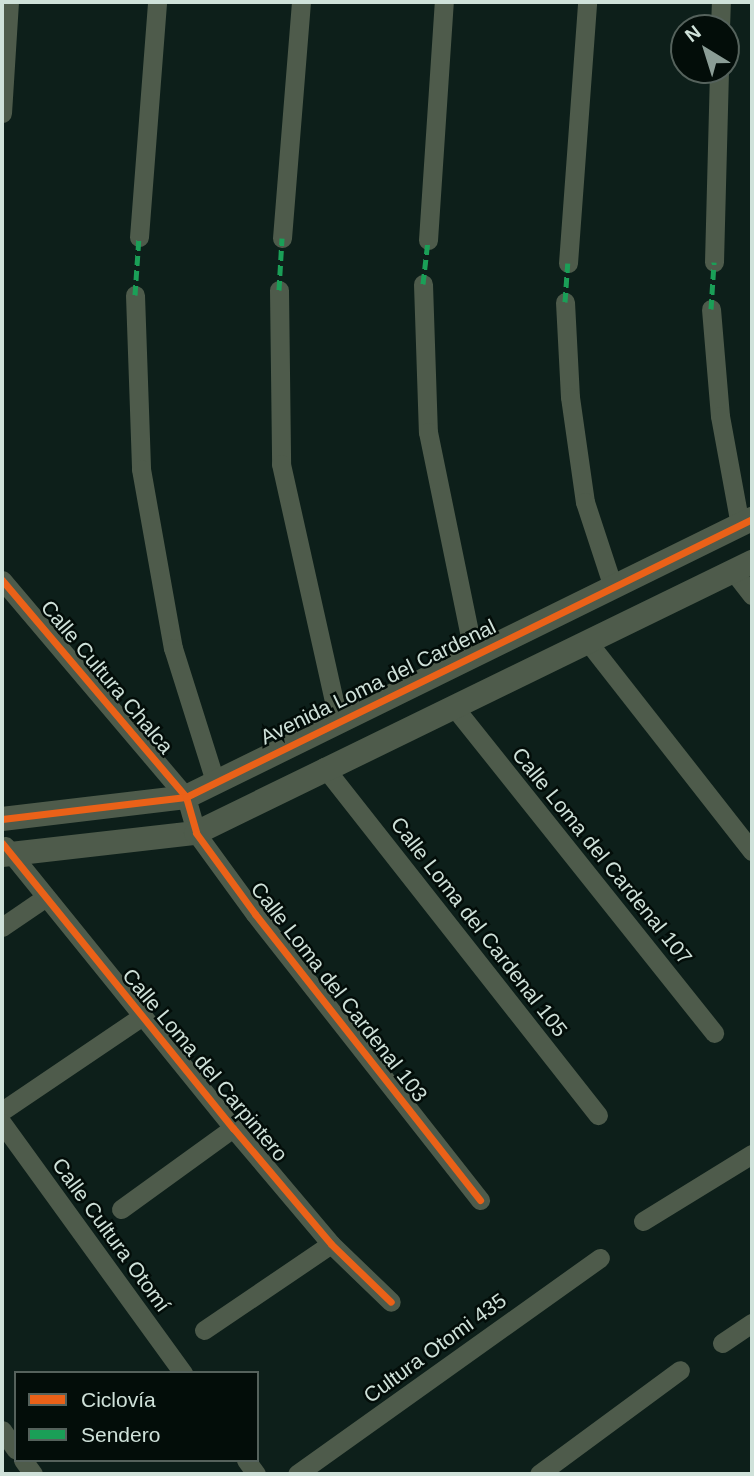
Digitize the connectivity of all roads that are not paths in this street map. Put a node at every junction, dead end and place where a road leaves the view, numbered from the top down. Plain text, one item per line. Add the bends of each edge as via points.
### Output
1 (9, 2) edge
2 (157, 2) edge
3 (301, 2) edge
4 (444, 2) edge
5 (587, 2) edge
6 (719, 84) edge
7 (2, 113) edge
8 (139, 237) dead end
9 (282, 238) dead end
10 (428, 240) dead end
11 (714, 262) dead end
12 (568, 263) dead end
13 (423, 284) dead end
14 (279, 289) dead end
15 (135, 295) dead end
16 (565, 302) dead end
17 (711, 309) dead end
18 (746, 522) edge
19 (743, 566) edge
20 (2, 580) edge
21 (613, 587) junction
22 (752, 595) edge
23 (588, 642) junction
24 (474, 656) junction
25 (454, 707) junction
26 (338, 719) junction
27 (324, 767) junction
28 (215, 781) junction
29 (186, 797) junction
30 (2, 819) edge
31 (196, 833) junction
32 (6, 851) edge
33 (752, 851) edge
34 (46, 897) junction
35 (2, 927) edge
36 (141, 1017) junction
37 (714, 1034) dead end
38 (2, 1111) edge
39 (598, 1115) dead end
40 (2, 1123) edge
41 (233, 1128) junction
42 (752, 1154) edge
43 (480, 1200) dead end
44 (121, 1209) dead end
45 (643, 1221) dead end
46 (331, 1244) junction
47 (600, 1258) dead end
48 (391, 1302) dead end
49 (752, 1324) edge
50 (204, 1330) dead end
51 (722, 1343) dead end
52 (680, 1370) dead end
53 (182, 1371) edge
54 (2, 1430) edge
55 (14, 1447) edge
56 (297, 1474) edge
57 (539, 1474) edge

1 - 7 street
2 - 8 street
3 - 9 street
4 - 10 street
5 - 12 street
6 - 11 street
13 - 24 street via 429,432
14 - 26 street via 281,464
15 - 28 street via 141,469 173,648
16 - 21 street via 570,397 585,502
17 - 18 street via 720,416
18 - 21 street, Avenida Loma del Cardenal
19 - 22 street
19 - 23 street
20 - 29 street, Calle Cultura Chalca
21 - 24 street, Avenida Loma del Cardenal
23 - 25 street
23 - 33 street
24 - 26 street, Avenida Loma del Cardenal
25 - 27 street
25 - 37 street, Calle Loma del Cardenal 107
26 - 28 street, Avenida Loma del Cardenal
27 - 31 street
27 - 39 street, Calle Loma del Cardenal 105
28 - 29 street, Avenida Loma del Cardenal
29 - 30 street, Avenida Loma del Cardenal
29 - 31 street, Calle Loma del Cardenal 103
31 - 32 street
31 - 43 street, Calle Loma del Cardenal 103
32 - 34 street, Calle Loma del Carpintero
34 - 35 street
34 - 36 street, Calle Loma del Carpintero
36 - 38 street
36 - 41 street, Calle Loma del Carpintero
40 - 53 street, Calle Cultura Otomí
41 - 44 street
41 - 46 street, Calle Loma del Carpintero
42 - 45 street
46 - 48 street, Calle Loma del Carpintero
46 - 50 street
47 - 56 street, Cultura Otomi 435
49 - 51 street
52 - 57 street
54 - 55 street

